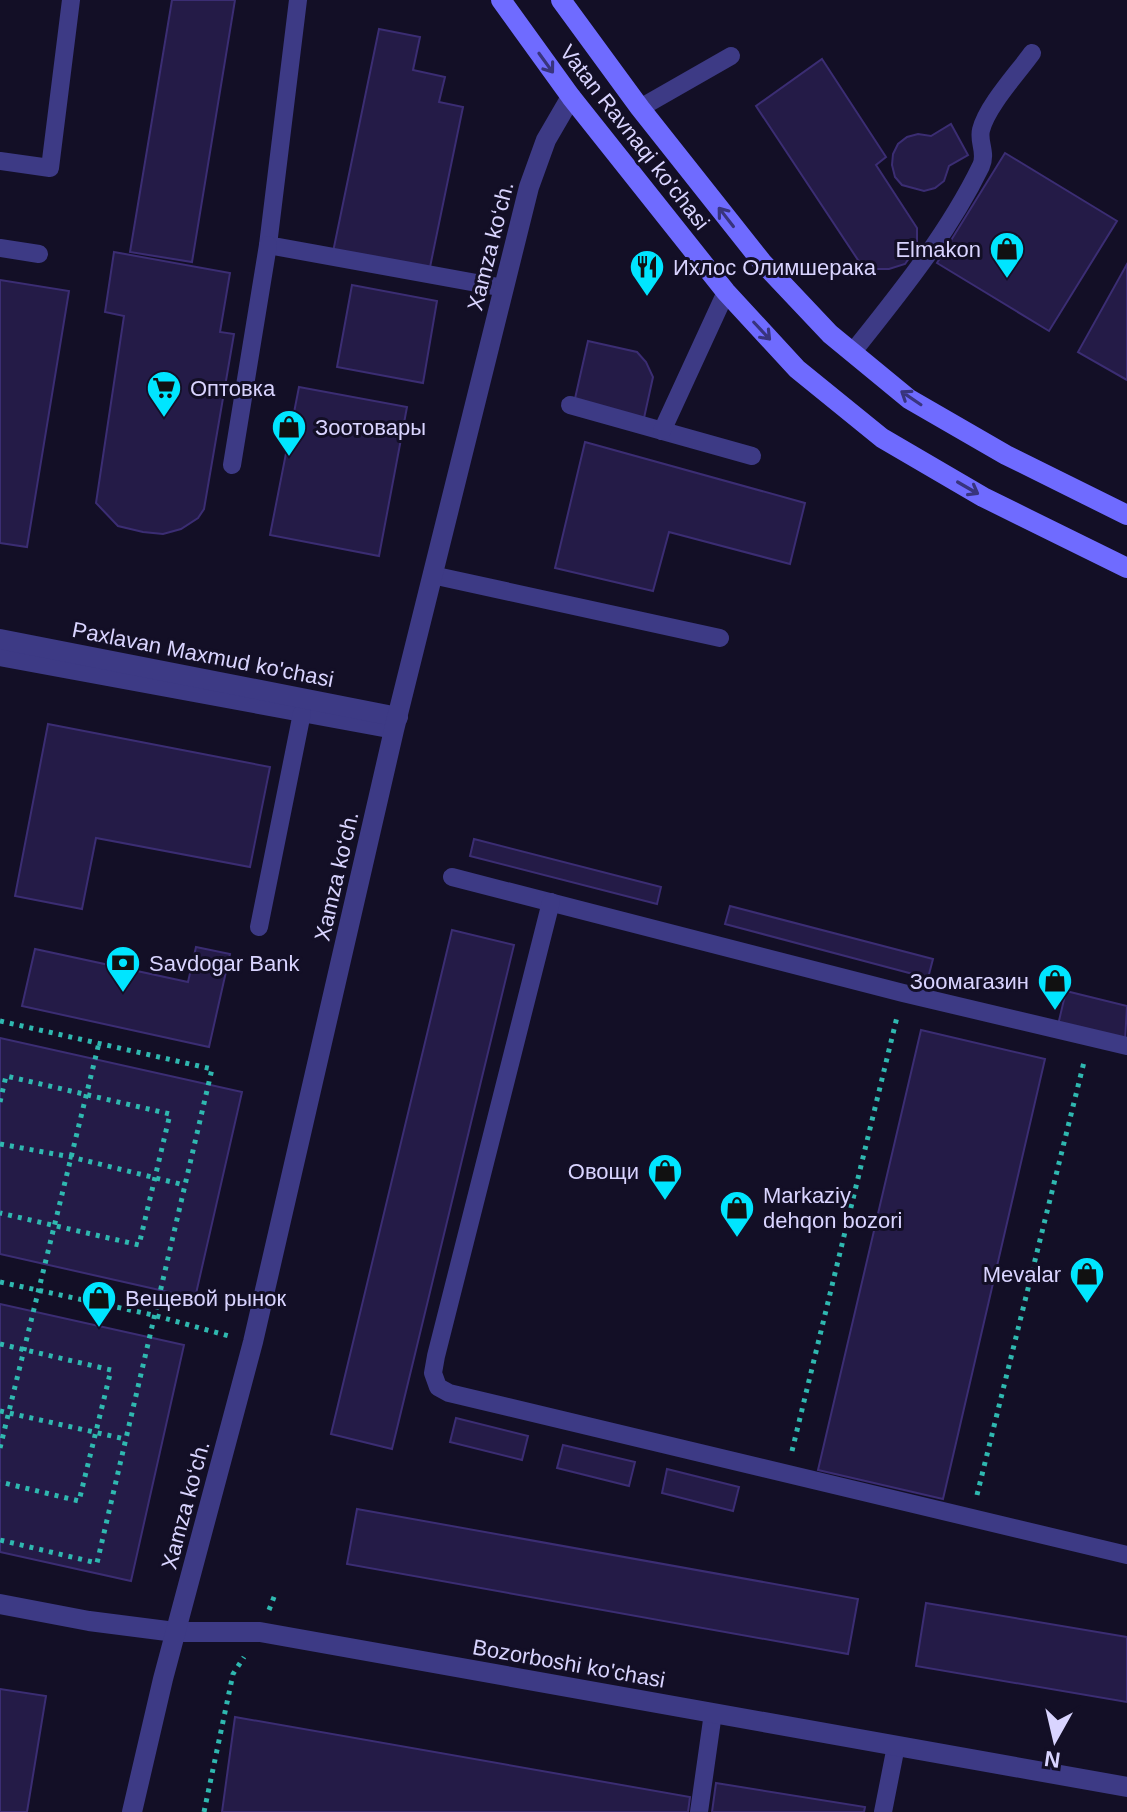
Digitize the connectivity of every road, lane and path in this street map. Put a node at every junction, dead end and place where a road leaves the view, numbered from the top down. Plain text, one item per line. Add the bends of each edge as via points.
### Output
1 (71, 0) edge
2 (298, 0) edge
3 (501, 0) edge
4 (561, 0) edge
5 (1032, 53) dead end
6 (731, 56) dead end
7 (571, 97) junction
8 (640, 108) junction
9 (0, 161) edge
10 (268, 245) junction
11 (0, 248) edge
12 (39, 254) dead end
13 (504, 288) junction
14 (726, 292) junction
15 (852, 353) junction
16 (570, 405) dead end
17 (662, 431) junction
18 (752, 456) dead end
19 (232, 465) dead end
20 (1127, 515) edge
21 (1127, 568) edge
22 (432, 575) junction
23 (720, 638) dead end
24 (0, 639) edge
25 (0, 657) edge
26 (302, 713) junction
27 (396, 723) junction
28 (452, 877) dead end
29 (551, 902) junction
30 (259, 927) dead end
31 (903, 993) junction
32 (0, 1021) edge
33 (1090, 1037) junction
34 (99, 1043) junction
35 (1127, 1046) edge
36 (87, 1096) junction
37 (0, 1102) edge
38 (0, 1144) edge
39 (71, 1157) junction
40 (154, 1178) junction
41 (184, 1185) junction
42 (0, 1213) edge
43 (54, 1226) junction
44 (0, 1282) edge
45 (39, 1290) junction
46 (153, 1315) junction
47 (253, 1342) junction
48 (0, 1344) edge
49 (25, 1350) junction
50 (0, 1411) edge
51 (8, 1412) junction
52 (95, 1433) junction
53 (125, 1439) junction
54 (0, 1448) edge
55 (786, 1475) junction
56 (0, 1482) edge
57 (971, 1519) junction
58 (0, 1540) edge
59 (1127, 1555) edge
60 (276, 1592) dead end
61 (0, 1604) edge
62 (175, 1632) junction
63 (260, 1632) junction
64 (713, 1713) junction
65 (896, 1746) junction
66 (1127, 1787) edge
67 (132, 1812) edge
68 (204, 1812) edge
69 (699, 1812) edge
70 (883, 1812) edge

1 - 9 lane via 50,168
2 - 10 lane
3 -> 7 main road, Vatan Ravnaqi ko'chasi
4 - 8 main road, Vatan Ravnaqi ko'chasi
5 - 15 lane via 987,116 980,133 983,162 936,242
6 - 8 lane
7 - 13 street, Xamza ko‘ch. via 546,140 529,187
7 - 14 main road, Vatan Ravnaqi ko'chasi
15 -> 8 main road, Vatan Ravnaqi ko'chasi via 762,262
10 - 13 lane
10 - 19 lane
11 - 12 lane
13 - 22 street, Xamza ko‘ch.
14 - 17 lane
14 -> 21 main road, Vatan Ravnaqi ko'chasi via 797,369 882,438 983,497
20 -> 15 main road, Vatan Ravnaqi ko'chasi via 909,399
16 - 17 lane
17 - 18 lane
22 - 23 lane
22 - 27 street, Xamza ko‘ch.
24 - 27 street, Paxlavan Maxmud ko'chasi
25 - 26 lane
26 - 27 lane
26 - 30 lane
27 - 47 street, Xamza ko‘ch.
28 - 29 lane
29 - 31 lane
29 - 55 lane via 436,1356 433,1373 438,1387
31 - 33 lane
31 - 55 path
32 - 34 path
33 - 35 lane
33 - 57 path
34 - 36 path
34 - 41 path via 212,1069
36 - 37 path via 6,1076
36 - 39 path
36 - 40 path via 170,1114
38 - 39 path
39 - 40 path
39 - 43 path
40 - 41 path
40 - 43 path via 139,1245
41 - 46 path
42 - 43 path
43 - 45 path
44 - 45 path
45 - 46 path
45 - 49 path
46 - 47 path
46 - 53 path
47 - 62 street, Xamza ko‘ch.
48 - 49 path
49 - 51 path
49 - 52 path via 111,1370
50 - 51 path
51 - 52 path
51 - 54 path
52 - 53 path
52 - 56 path via 79,1501
53 - 58 path via 97,1563
55 - 57 lane
57 - 59 lane
60 - 63 path
61 - 62 street, Bozorboshi ko'chasi
62 - 63 street, Bozorboshi ko'chasi
62 - 67 street, Xamza ko‘ch.
63 - 64 street, Bozorboshi ko'chasi
63 - 68 path via 233,1674
64 - 65 street, Bozorboshi ko'chasi
64 - 69 lane
65 - 66 street, Bozorboshi ko'chasi
65 - 70 lane

